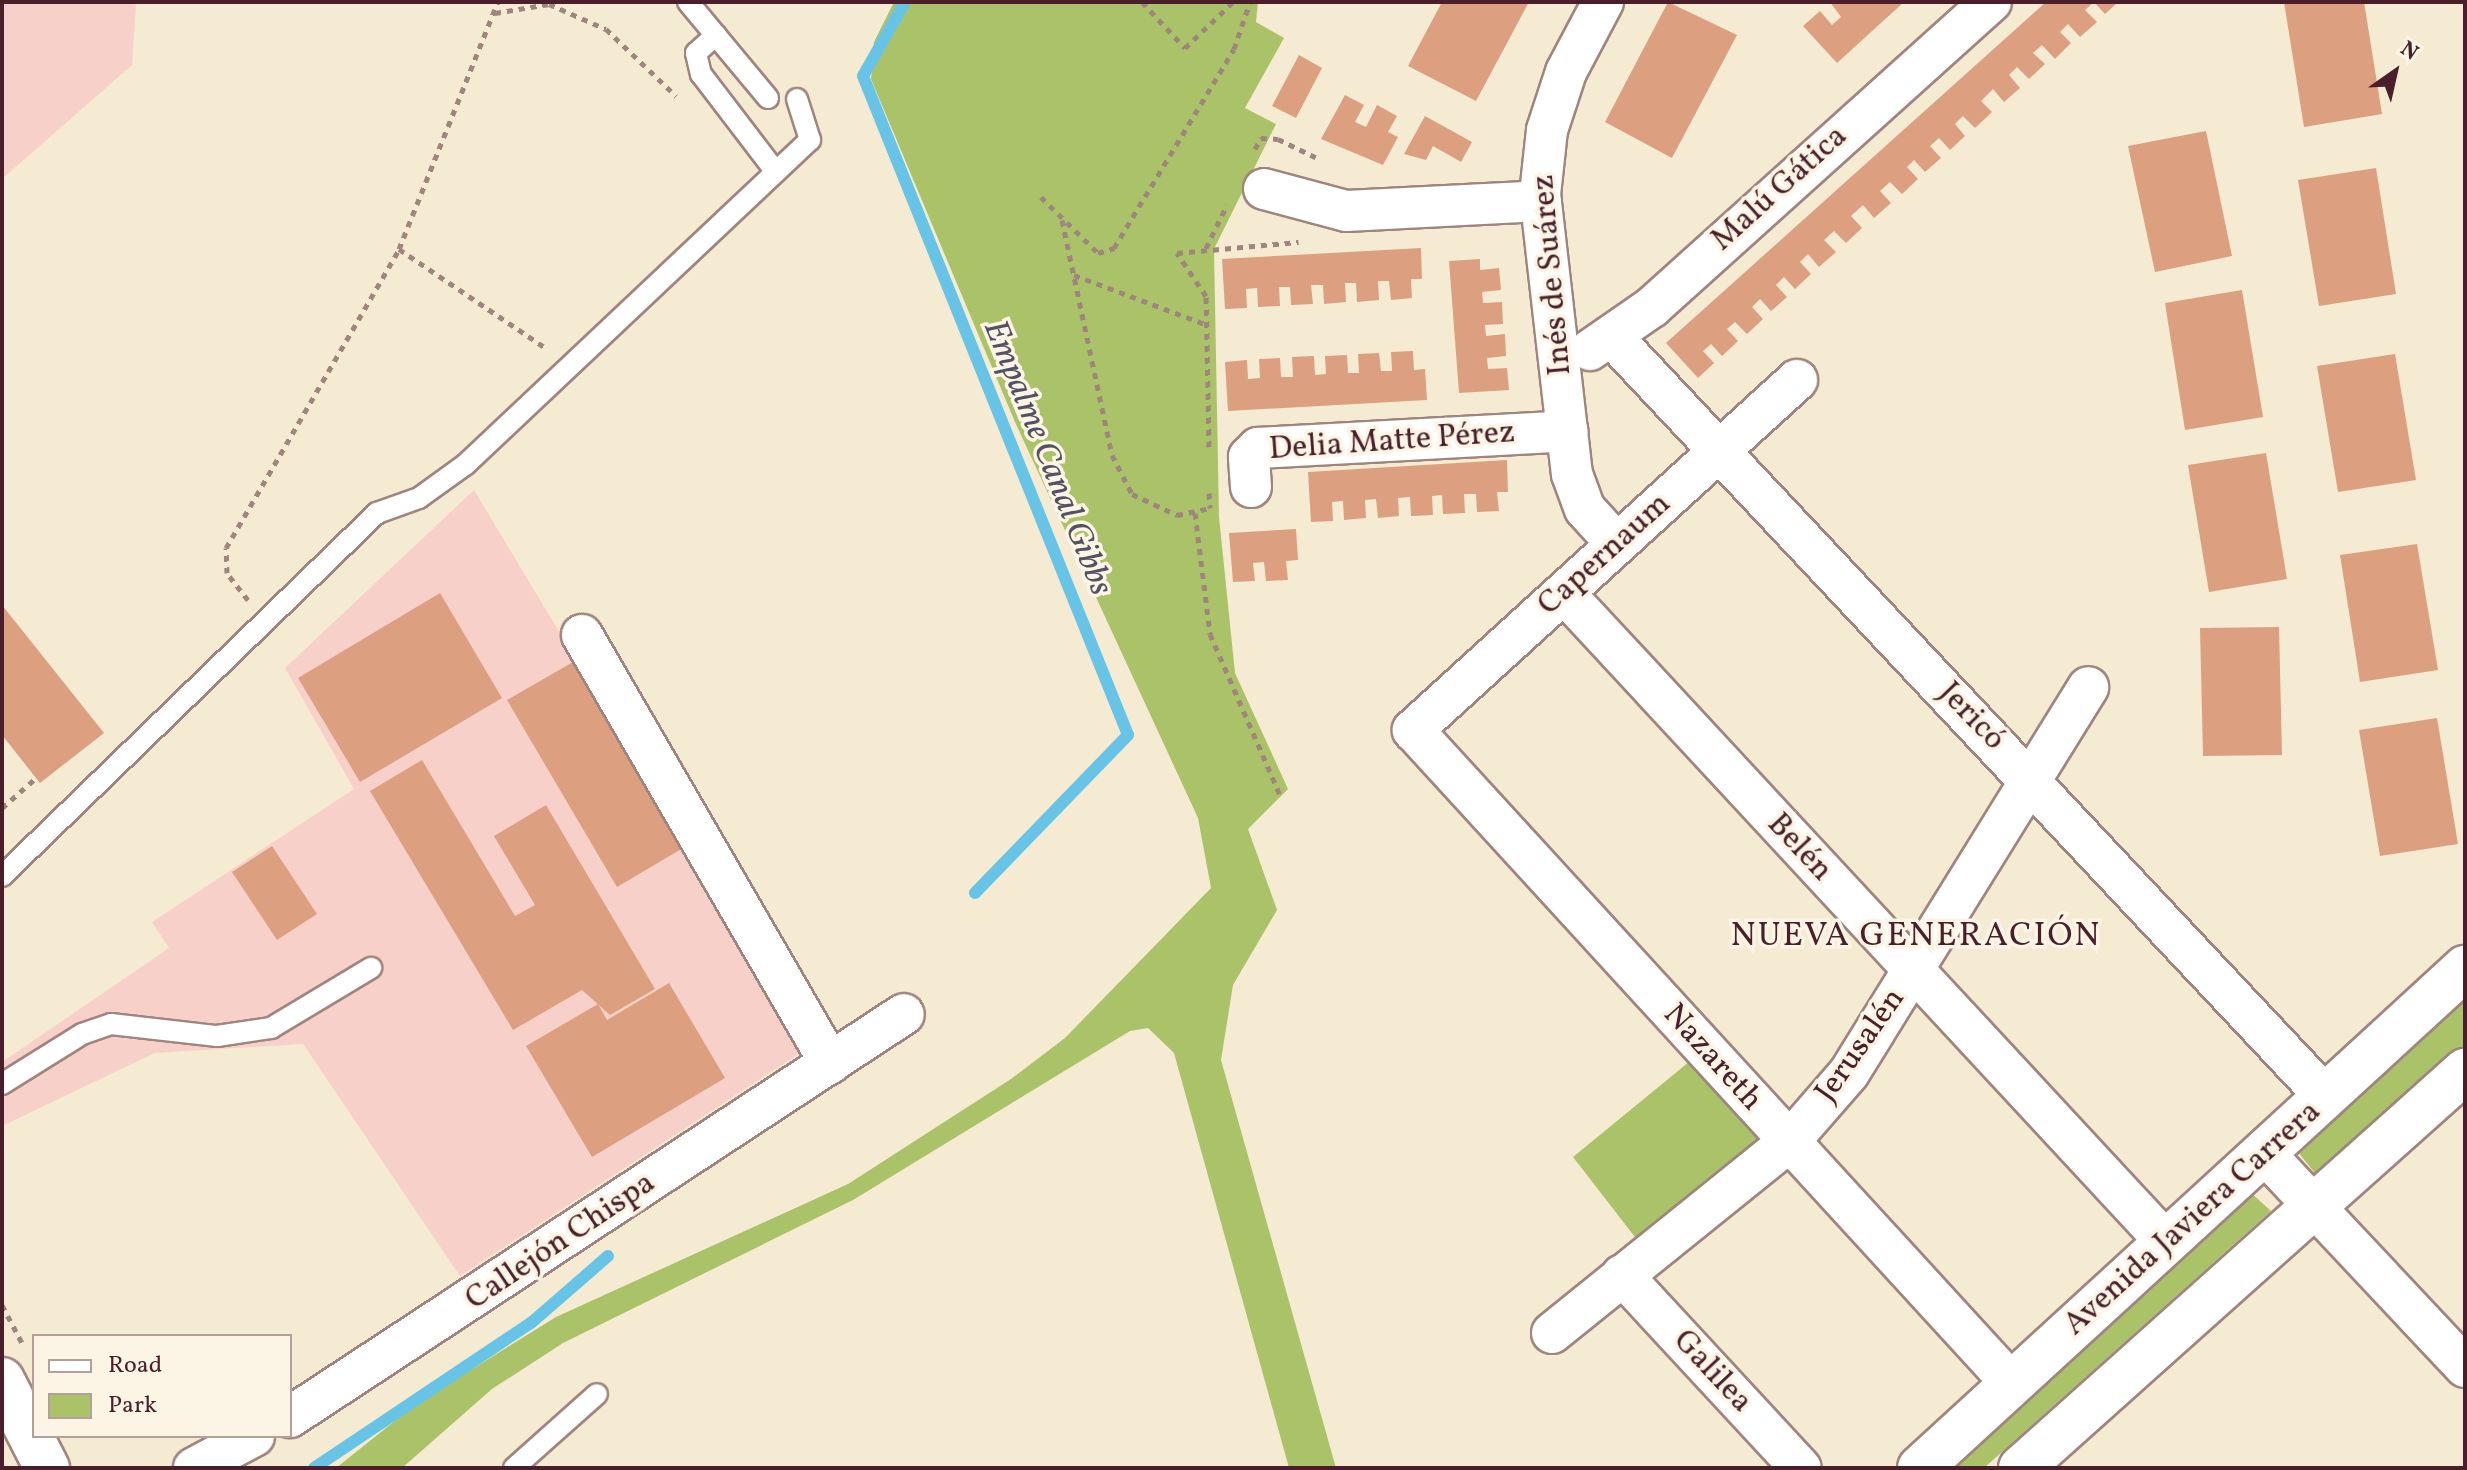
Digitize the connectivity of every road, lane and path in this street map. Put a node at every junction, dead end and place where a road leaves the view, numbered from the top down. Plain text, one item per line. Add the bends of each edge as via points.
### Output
1 (498, 2) edge
2 (688, 2) edge
3 (1142, 2) edge
4 (1233, 2) edge
5 (1250, 2) edge
6 (1603, 2) edge
7 (1991, 2) edge
8 (495, 13) junction
9 (716, 35) junction
10 (768, 98) dead end
11 (797, 99) dead end
12 (681, 101) dead end
13 (776, 172) junction
14 (1264, 189) dead end
15 (1041, 197) dead end
16 (1541, 201) junction
17 (1062, 220) junction
18 (1312, 241) dead end
19 (399, 249) junction
20 (1074, 275) junction
21 (1208, 325) junction
22 (1613, 338) junction
23 (1559, 355) junction
24 (574, 368) junction
25 (1797, 380) dead end
26 (1568, 431) junction
27 (1719, 451) junction
28 (1209, 462) dead end
29 (1209, 477) dead end
30 (1251, 487) joint
31 (1210, 508) junction
32 (1195, 513) junction
33 (1617, 544) junction
34 (1564, 593) junction
35 (267, 620) junction
36 (582, 635) dead end
37 (2088, 687) dead end
38 (1413, 730) joint
39 (36, 778) dead end
40 (2031, 780) junction
41 (1281, 797) dead end
42 (2, 808) edge
43 (2, 876) edge
44 (371, 968) dead end
45 (2465, 968) edge
46 (1912, 970) junction
47 (904, 1014) dead end
48 (830, 1063) junction
49 (2465, 1071) edge
50 (2, 1084) edge
51 (2326, 1097) junction
52 (1789, 1142) junction
53 (2266, 1155) junction
54 (2314, 1206) junction
55 (2167, 1243) junction
56 (1622, 1275) junction
57 (2, 1305) edge
58 (1552, 1333) dead end
59 (2460, 1354) edge
60 (15, 1367) edge
61 (2013, 1385) junction
62 (597, 1394) dead end
63 (292, 1416) edge
64 (32, 1421) edge
65 (37, 1438) edge
66 (250, 1438) edge
67 (47, 1468) edge
68 (194, 1468) edge
69 (514, 1468) edge
70 (1801, 1468) edge
71 (1920, 1468) edge
72 (2021, 1468) edge

1 - 8 path
2 - 9 lane
3 - 4 path via 1185,48
5 - 17 path via 1234,49 1114,248 1098,253
6 - 16 street, Inés de Suárez via 1566,72 1547,130
7 - 22 street, Malú Gática
8 - 12 path via 549,4 606,29
8 - 19 path
9 - 10 lane
9 - 13 lane via 696,53 701,74
11 - 13 lane via 810,140
13 - 24 lane
14 - 16 street via 1346,211
15 - 17 path
16 - 23 street, Inés de Suárez
17 - 20 path
18 - 21 path via 1177,253 1206,296
19 - 24 path
19 - 35 path via 226,548 227,573
20 - 21 path
20 - 32 path via 1112,455 1125,481 1143,504
21 - 28 path
22 - 23 street, Malú Gática
22 - 27 street, Jericó
23 - 26 street, Inés de Suárez
24 - 35 lane via 465,465 419,498 377,513
25 - 27 street, Capernaum
26 - 30 street, Delia Matte Pérez via 1258,448 1249,457
26 - 33 street, Inés de Suárez via 1577,492
27 - 33 street, Capernaum
27 - 40 street, Jericó
29 - 31 path
30 - 31 path via 1248,503
31 - 32 path
32 - 41 path via 1210,634
33 - 34 street, Capernaum
34 - 38 street, Capernaum
34 - 46 street, Belén
35 - 43 lane
36 - 48 street
37 - 40 street, Jerusalén
38 - 52 street, Nazareth
39 - 42 path
40 - 46 street, Jerusalén
40 - 51 street, Jericó
44 - 50 lane via 271,1028 217,1036 111,1024 82,1034
45 - 51 main road, Avenida Javiera Carrera
46 - 52 street, Jerusalén via 1849,1073
46 - 55 street, Belén
47 - 48 street, Callejón Chispa
48 - 63 street, Callejón Chispa
49 - 54 main road
51 - 53 main road, Avenida Javiera Carrera
52 - 56 street, Jerusalén
52 - 61 street, Nazareth
53 - 54 street
53 - 55 main road, Avenida Javiera Carrera
54 - 59 street
54 - 72 main road
55 - 61 main road, Avenida Javiera Carrera
56 - 58 street, Jerusalén
56 - 70 street, Galilea
57 - 60 path
60 - 64 main road
61 - 71 main road, Avenida Javiera Carrera
62 - 69 lane
65 - 67 main road
66 - 68 street

